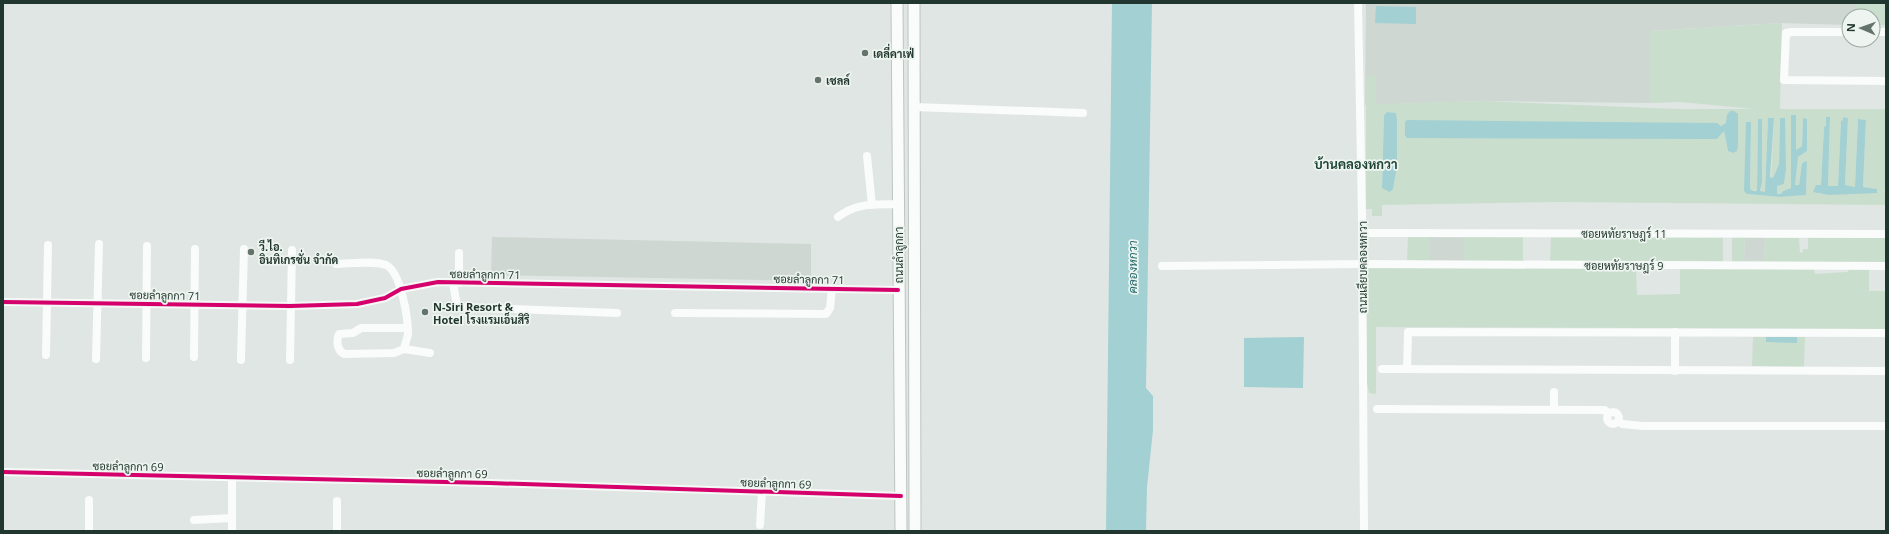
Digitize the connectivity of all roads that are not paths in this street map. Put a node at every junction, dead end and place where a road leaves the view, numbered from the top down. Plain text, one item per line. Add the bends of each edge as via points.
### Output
1 (896, 3) edge
2 (914, 3) edge
3 (1358, 3) edge
4 (1841, 32) edge
5 (1886, 81) edge
6 (914, 107) junction
7 (1083, 113) dead end
8 (867, 156) dead end
9 (898, 204) junction
10 (872, 205) junction
11 (838, 217) dead end
12 (1362, 233) junction
13 (1886, 234) edge
14 (100, 244) dead end
15 (48, 245) dead end
16 (147, 246) dead end
17 (195, 249) dead end
18 (244, 249) dead end
19 (292, 250) dead end
20 (459, 254) dead end
21 (336, 264) dead end
22 (1362, 264) junction
23 (1162, 266) dead end
24 (1886, 266) edge
25 (456, 282) junction
26 (832, 288) junction
27 (401, 289) junction
28 (898, 290) junction
29 (3, 302) edge
30 (46, 302) junction
31 (97, 303) junction
32 (146, 304) junction
33 (194, 304) junction
34 (243, 305) junction
35 (290, 306) junction
36 (617, 313) dead end
37 (675, 313) dead end
38 (407, 328) junction
39 (1676, 332) junction
40 (1886, 333) edge
41 (404, 349) junction
42 (430, 354) dead end
43 (46, 355) dead end
44 (194, 357) dead end
45 (146, 358) dead end
46 (96, 359) dead end
47 (241, 360) dead end
48 (290, 360) dead end
49 (1382, 369) dead end
50 (1407, 369) junction
51 (1675, 371) junction
52 (1886, 371) edge
53 (1554, 392) dead end
54 (1377, 409) dead end
55 (1554, 409) junction
56 (1886, 426) edge
57 (3, 472) edge
58 (232, 477) junction
59 (762, 492) junction
60 (901, 496) junction
61 (88, 500) dead end
62 (337, 501) dead end
63 (232, 518) junction
64 (194, 520) dead end
65 (760, 525) dead end
66 (88, 531) edge
67 (232, 531) edge
68 (337, 531) edge
69 (901, 531) edge
70 (915, 531) edge
71 (1364, 531) edge

1 - 9 main road, ถนนลำลูกกา
2 - 6 main road, ถนนลำลูกกา
3 - 12 street, ถนนเลียบคลองหกวา
4 - 5 street via 1786,33 1784,80
6 - 7 street
6 - 70 main road, ถนนลำลูกกา
8 - 10 street
9 - 10 street
9 - 28 main road, ถนนลำลูกกา
10 - 11 street via 851,208
12 - 13 street, ซอยหทัยราษฎร์ 11
12 - 22 street, ถนนเลียบคลองหกวา
14 - 31 street
15 - 30 street
16 - 32 street
17 - 33 street
18 - 34 street
19 - 35 street
20 - 25 street
21 - 27 street via 385,264 393,269
22 - 23 street, ซอยหทัยราษฎร์ 9
22 - 24 street, ซอยหทัยราษฎร์ 9
22 - 71 street, ถนนเลียบคลองหกวา
25 - 26 street, ซอยลำลูกกา 71
25 - 27 street, ซอยลำลูกกา 71 via 438,282
25 - 36 street via 455,302 461,308
26 - 28 street, ซอยลำลูกกา 71
26 - 37 street via 830,308 826,314
27 - 35 street, ซอยลำลูกกา 71 via 385,298 357,304
27 - 38 street
28 - 60 main road, ถนนลำลูกกา
29 - 30 street, ซอยลำลูกกา 71
30 - 31 street, ซอยลำลูกกา 71
30 - 43 street
31 - 32 street, ซอยลำลูกกา 71
31 - 46 street
32 - 33 street, ซอยลำลูกกา 71
32 - 45 street
33 - 34 street, ซอยลำลูกกา 71
33 - 44 street
34 - 35 street, ซอยลำลูกกา 71
34 - 47 street
35 - 48 street
38 - 41 street
38 - 41 street via 361,328 353,333 338,335 338,349 344,354 394,353
39 - 40 street
39 - 50 street via 1408,332
39 - 51 street
41 - 42 street
49 - 50 street
50 - 51 street
51 - 52 street
53 - 55 street
54 - 55 street
55 - 56 street via 1605,410 1608,414 1616,413 1618,421 1622,424 1643,426
57 - 58 street, ซอยลำลูกกา 69
58 - 59 street, ซอยลำลูกกา 69
58 - 63 street
59 - 60 street, ซอยลำลูกกา 69
59 - 65 street
60 - 69 main road, ถนนลำลูกกา
61 - 66 street
62 - 68 street
63 - 64 street
63 - 67 street

